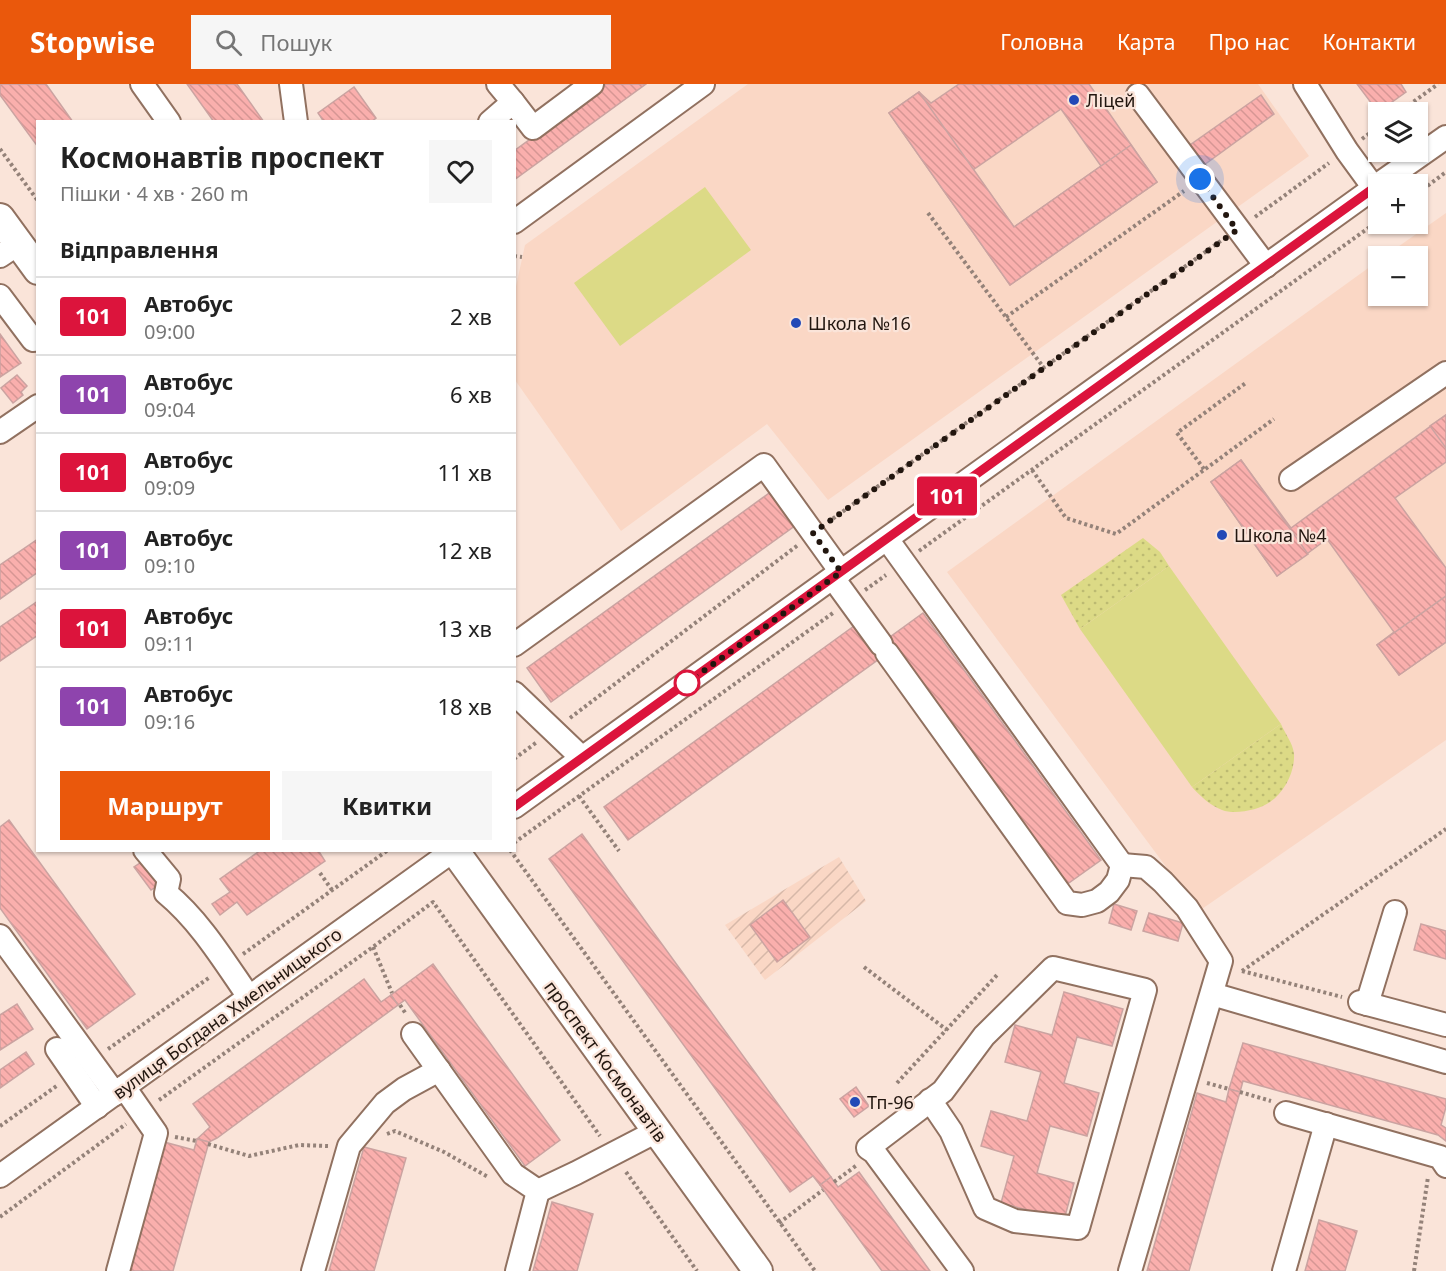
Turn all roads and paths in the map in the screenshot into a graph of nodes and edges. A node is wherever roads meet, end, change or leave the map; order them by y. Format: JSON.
{"nodes":[{"id":1,"x":142,"y":84,"type":"edge"},
{"id":2,"x":291,"y":84,"type":"edge"},
{"id":3,"x":498,"y":84,"type":"edge"},
{"id":4,"x":592,"y":84,"type":"edge"},
{"id":5,"x":703,"y":84,"type":"edge"},
{"id":6,"x":1305,"y":84,"type":"edge"},
{"id":7,"x":1436,"y":85,"type":"edge"},
{"id":8,"x":1138,"y":95,"type":"dead end"},
{"id":9,"x":513,"y":102,"type":"junction"},
{"id":10,"x":1413,"y":102,"type":"edge"},
{"id":11,"x":168,"y":120,"type":"edge"},
{"id":12,"x":296,"y":120,"type":"edge"},
{"id":13,"x":491,"y":120,"type":"edge"},
{"id":14,"x":1368,"y":135,"type":"edge"},
{"id":15,"x":1446,"y":137,"type":"edge"},
{"id":16,"x":0,"y":149,"type":"edge"},
{"id":17,"x":1347,"y":151,"type":"junction"},
{"id":18,"x":1446,"y":172,"type":"edge"},
{"id":19,"x":1394,"y":174,"type":"edge"},
{"id":20,"x":1368,"y":176,"type":"edge"},
{"id":21,"x":1200,"y":179,"type":"junction"},
{"id":22,"x":1428,"y":186,"type":"edge"},
{"id":23,"x":1368,"y":192,"type":"edge"},
{"id":24,"x":36,"y":198,"type":"edge"},
{"id":25,"x":928,"y":213,"type":"dead end"},
{"id":26,"x":0,"y":218,"type":"edge"},
{"id":27,"x":516,"y":221,"type":"edge"},
{"id":28,"x":1368,"y":228,"type":"edge"},
{"id":29,"x":1237,"y":230,"type":"junction"},
{"id":30,"x":9,"y":250,"type":"edge"},
{"id":31,"x":516,"y":256,"type":"edge"},
{"id":32,"x":522,"y":257,"type":"dead end"},
{"id":33,"x":1266,"y":266,"type":"junction"},
{"id":34,"x":36,"y":269,"type":"edge"},
{"id":35,"x":0,"y":296,"type":"edge"},
{"id":36,"x":1006,"y":317,"type":"junction"},
{"id":37,"x":36,"y":338,"type":"edge"},
{"id":38,"x":1044,"y":368,"type":"junction"},
{"id":39,"x":1446,"y":373,"type":"edge"},
{"id":40,"x":1247,"y":382,"type":"dead end"},
{"id":41,"x":36,"y":407,"type":"edge"},
{"id":42,"x":1274,"y":419,"type":"dead end"},
{"id":43,"x":0,"y":432,"type":"edge"},
{"id":44,"x":1032,"y":470,"type":"junction"},
{"id":45,"x":1204,"y":470,"type":"junction"},
{"id":46,"x":1291,"y":479,"type":"dead end"},
{"id":47,"x":813,"y":533,"type":"junction"},
{"id":48,"x":887,"y":539,"type":"junction"},
{"id":49,"x":904,"y":562,"type":"junction"},
{"id":50,"x":837,"y":575,"type":"junction"},
{"id":51,"x":850,"y":601,"type":"junction"},
{"id":52,"x":516,"y":644,"type":"edge"},
{"id":53,"x":516,"y":695,"type":"edge"},
{"id":54,"x":554,"y":730,"type":"junction"},
{"id":55,"x":516,"y":758,"type":"edge"},
{"id":56,"x":582,"y":758,"type":"junction"},
{"id":57,"x":579,"y":796,"type":"junction"},
{"id":58,"x":516,"y":806,"type":"edge"},
{"id":59,"x":1446,"y":829,"type":"edge"},
{"id":60,"x":516,"y":842,"type":"edge"},
{"id":61,"x":620,"y":850,"type":"dead end"},
{"id":62,"x":147,"y":852,"type":"edge"},
{"id":63,"x":385,"y":852,"type":"edge"},
{"id":64,"x":451,"y":852,"type":"edge"},
{"id":65,"x":455,"y":852,"type":"edge"},
{"id":66,"x":511,"y":852,"type":"edge"},
{"id":67,"x":1122,"y":865,"type":"junction"},
{"id":68,"x":320,"y":873,"type":"dead end"},
{"id":69,"x":332,"y":890,"type":"junction"},
{"id":70,"x":1395,"y":912,"type":"dead end"},
{"id":71,"x":0,"y":936,"type":"edge"},
{"id":72,"x":373,"y":947,"type":"junction"},
{"id":73,"x":227,"y":965,"type":"junction"},
{"id":74,"x":864,"y":967,"type":"dead end"},
{"id":75,"x":997,"y":975,"type":"dead end"},
{"id":76,"x":392,"y":993,"type":"dead end"},
{"id":77,"x":1212,"y":994,"type":"junction"},
{"id":78,"x":249,"y":997,"type":"junction"},
{"id":79,"x":1364,"y":1003,"type":"junction"},
{"id":80,"x":400,"y":1005,"type":"dead end"},
{"id":81,"x":410,"y":1025,"type":"joint"},
{"id":82,"x":1446,"y":1025,"type":"edge"},
{"id":83,"x":946,"y":1030,"type":"junction"},
{"id":84,"x":57,"y":1049,"type":"dead end"},
{"id":85,"x":1446,"y":1062,"type":"edge"},
{"id":86,"x":83,"y":1067,"type":"junction"},
{"id":87,"x":439,"y":1070,"type":"junction"},
{"id":88,"x":897,"y":1083,"type":"dead end"},
{"id":89,"x":112,"y":1096,"type":"junction"},
{"id":90,"x":930,"y":1100,"type":"junction"},
{"id":91,"x":142,"y":1113,"type":"junction"},
{"id":92,"x":1286,"y":1113,"type":"dead end"},
{"id":93,"x":1326,"y":1124,"type":"junction"},
{"id":94,"x":0,"y":1126,"type":"edge"},
{"id":95,"x":657,"y":1131,"type":"junction"},
{"id":96,"x":386,"y":1134,"type":"dead end"},
{"id":97,"x":208,"y":1144,"type":"dead end"},
{"id":98,"x":348,"y":1146,"type":"junction"},
{"id":99,"x":613,"y":1154,"type":"junction"},
{"id":100,"x":1441,"y":1157,"type":"edge"},
{"id":101,"x":0,"y":1176,"type":"edge"},
{"id":102,"x":490,"y":1178,"type":"dead end"},
{"id":103,"x":823,"y":1190,"type":"dead end"},
{"id":104,"x":538,"y":1191,"type":"junction"},
{"id":105,"x":0,"y":1216,"type":"edge"},
{"id":106,"x":779,"y":1223,"type":"junction"},
{"id":107,"x":755,"y":1270,"type":"edge"},
{"id":108,"x":118,"y":1271,"type":"edge"},
{"id":109,"x":313,"y":1271,"type":"edge"},
{"id":110,"x":517,"y":1271,"type":"edge"},
{"id":111,"x":697,"y":1271,"type":"edge"},
{"id":112,"x":815,"y":1271,"type":"edge"},
{"id":113,"x":962,"y":1271,"type":"edge"},
{"id":114,"x":1130,"y":1271,"type":"edge"},
{"id":115,"x":1284,"y":1271,"type":"edge"},
{"id":116,"x":1414,"y":1271,"type":"edge"}],
"edges":[{"from":1,"to":11,"type":"street"},
{"from":2,"to":12,"type":"street"},
{"from":3,"to":9,"type":"street"},
{"from":4,"to":9,"type":"street"},
{"from":5,"to":27,"type":"street"},
{"from":6,"to":17,"type":"street"},
{"from":7,"to":10,"type":"path"},
{"from":8,"to":21,"type":"street"},
{"from":9,"to":13,"type":"street"},
{"from":14,"to":17,"type":"path"},
{"from":15,"to":19,"type":"street"},
{"from":16,"to":24,"type":"path"},
{"from":17,"to":20,"type":"street"},
{"from":17,"to":29,"type":"path"},
{"from":18,"to":22,"type":"path"},
{"from":21,"to":29,"type":"street"},
{"from":21,"to":36,"type":"path"},
{"from":23,"to":33,"type":"street"},
{"from":25,"to":36,"type":"path"},
{"from":26,"to":30,"type":"main road"},
{"from":28,"to":44,"type":"path"},
{"from":29,"to":33,"type":"street"},
{"from":29,"to":38,"type":"path"},
{"from":30,"to":34,"type":"main road"},
{"from":31,"to":32,"type":"path"},
{"from":33,"to":48,"type":"street"},
{"from":35,"to":37,"type":"street"},
{"from":36,"to":38,"type":"path"},
{"from":38,"to":47,"type":"path"},
{"from":39,"to":46,"type":"street"},
{"from":40,"to":45,"type":"path"},
{"from":41,"to":43,"type":"street"},
{"from":42,"to":45,"type":"path"},
{"from":44,"to":45,"type":"path"},
{"from":44,"to":49,"type":"path"},
{"from":47,"to":50,"type":"street"},
{"from":47,"to":52,"type":"street"},
{"from":47,"to":54,"type":"path"},
{"from":48,"to":49,"type":"street"},
{"from":48,"to":50,"type":"street"},
{"from":49,"to":51,"type":"path"},
{"from":49,"to":67,"type":"street"},
{"from":50,"to":51,"type":"street"},
{"from":50,"to":56,"type":"street"},
{"from":51,"to":57,"type":"path"},
{"from":51,"to":67,"type":"street"},
{"from":53,"to":54,"type":"street"},
{"from":54,"to":55,"type":"path"},
{"from":54,"to":56,"type":"street"},
{"from":56,"to":58,"type":"street"},
{"from":57,"to":60,"type":"path"},
{"from":57,"to":61,"type":"path"},
{"from":59,"to":79,"type":"path"},
{"from":62,"to":73,"type":"street"},
{"from":63,"to":69,"type":"path"},
{"from":64,"to":78,"type":"street","name":"вулиця Богдана Хмельницького"},
{"from":65,"to":95,"type":"main road","name":"проспект Космонавтів"},
{"from":66,"to":106,"type":"path"},
{"from":67,"to":77,"type":"street"},
{"from":68,"to":69,"type":"path"},
{"from":69,"to":73,"type":"path"},
{"from":70,"to":79,"type":"street"},
{"from":71,"to":86,"type":"street"},
{"from":72,"to":76,"type":"path"},
{"from":72,"to":91,"type":"path"},
{"from":72,"to":99,"type":"path"},
{"from":73,"to":78,"type":"street"},
{"from":73,"to":86,"type":"path"},
{"from":74,"to":83,"type":"path"},
{"from":75,"to":83,"type":"path"},
{"from":77,"to":85,"type":"street"},
{"from":77,"to":114,"type":"street"},
{"from":78,"to":89,"type":"street","name":"вулиця Богдана Хмельницького"},
{"from":79,"to":82,"type":"street"},
{"from":80,"to":81,"type":"path"},
{"from":81,"to":87,"type":"street"},
{"from":83,"to":88,"type":"path"},
{"from":84,"to":86,"type":"street"},
{"from":86,"to":89,"type":"street"},
{"from":86,"to":94,"type":"path"},
{"from":87,"to":98,"type":"street"},
{"from":87,"to":104,"type":"street"},
{"from":89,"to":91,"type":"street"},
{"from":89,"to":101,"type":"street","name":"вулиця Богдана Хмельницького"},
{"from":90,"to":90,"type":"street"},
{"from":90,"to":113,"type":"street"},
{"from":91,"to":105,"type":"path"},
{"from":91,"to":108,"type":"street"},
{"from":92,"to":93,"type":"street"},
{"from":93,"to":100,"type":"street"},
{"from":93,"to":115,"type":"street"},
{"from":95,"to":99,"type":"street"},
{"from":95,"to":107,"type":"main road","name":"проспект Космонавтів"},
{"from":96,"to":102,"type":"path"},
{"from":97,"to":98,"type":"path"},
{"from":98,"to":109,"type":"street"},
{"from":99,"to":104,"type":"street"},
{"from":99,"to":111,"type":"path"},
{"from":100,"to":116,"type":"path"},
{"from":103,"to":106,"type":"path"},
{"from":104,"to":110,"type":"street"},
{"from":106,"to":112,"type":"path"}]}
